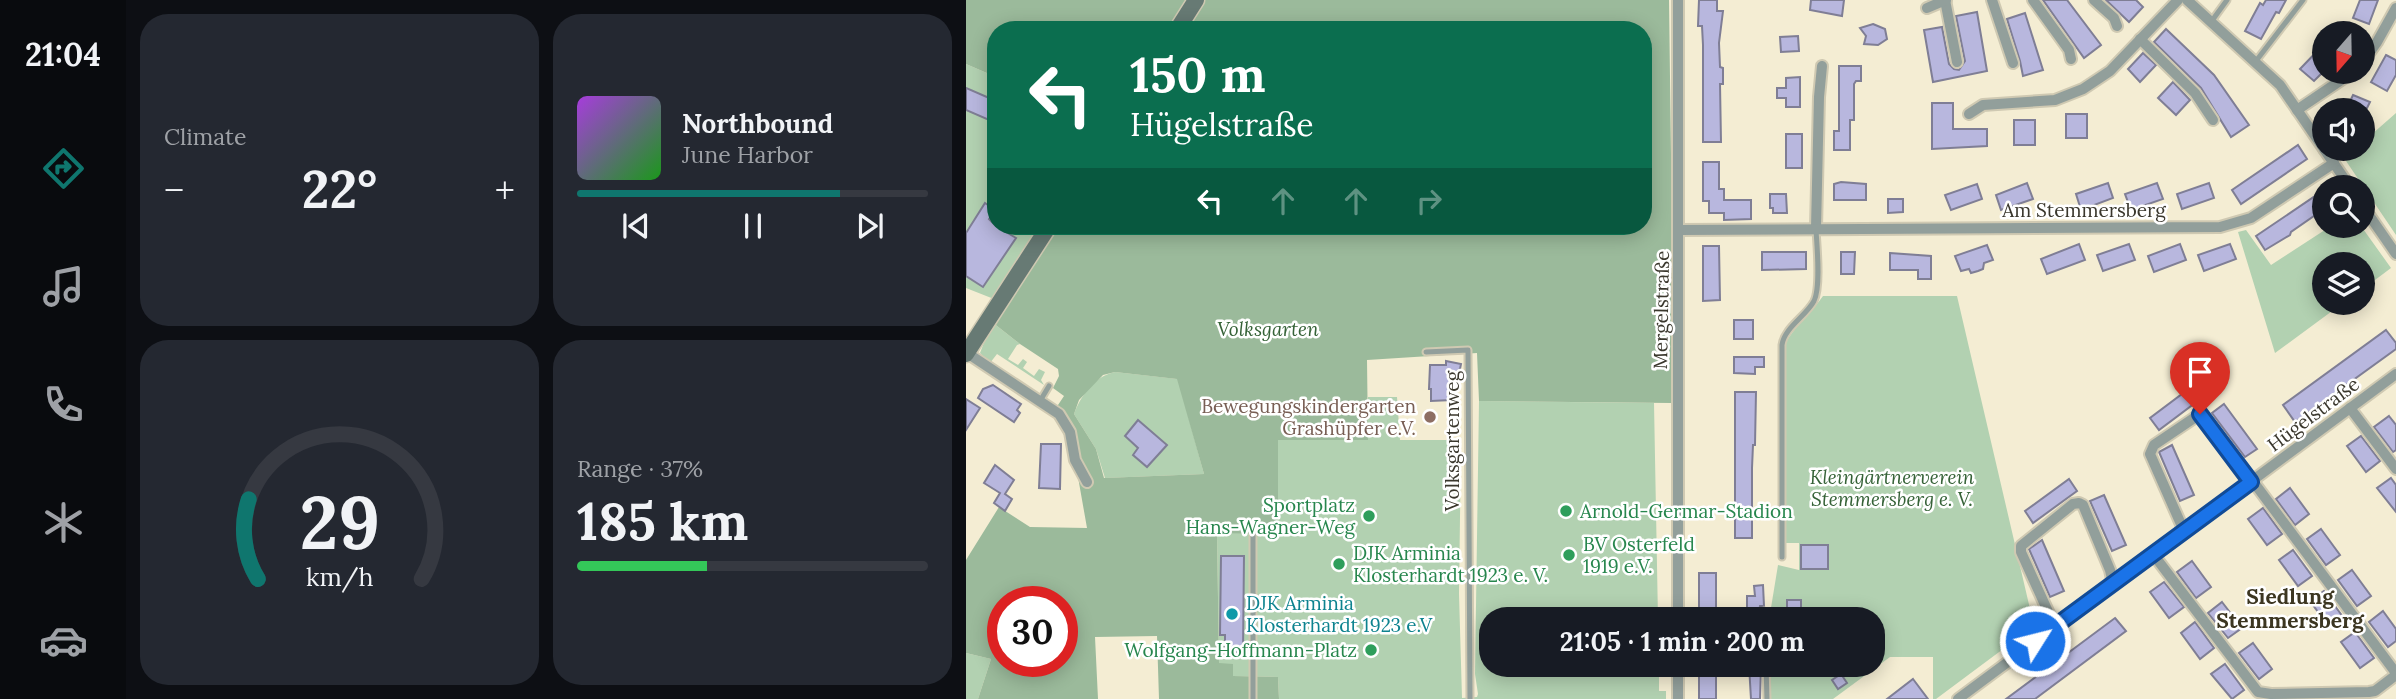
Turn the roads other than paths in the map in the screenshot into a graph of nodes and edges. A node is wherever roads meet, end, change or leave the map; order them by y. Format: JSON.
{"nodes":[{"id":1,"x":1196,"y":0,"type":"edge"},
{"id":2,"x":1678,"y":0,"type":"edge"},
{"id":3,"x":1946,"y":0,"type":"edge"},
{"id":4,"x":1992,"y":0,"type":"edge"},
{"id":5,"x":2033,"y":0,"type":"edge"},
{"id":6,"x":2094,"y":0,"type":"edge"},
{"id":7,"x":2178,"y":0,"type":"edge"},
{"id":8,"x":2187,"y":0,"type":"edge"},
{"id":9,"x":2227,"y":0,"type":"edge"},
{"id":10,"x":2303,"y":0,"type":"edge"},
{"id":11,"x":1927,"y":8,"type":"dead end"},
{"id":12,"x":2396,"y":8,"type":"edge"},
{"id":13,"x":1183,"y":21,"type":"edge"},
{"id":14,"x":2211,"y":22,"type":"junction"},
{"id":15,"x":2118,"y":26,"type":"dead end"},
{"id":16,"x":2140,"y":39,"type":"junction"},
{"id":17,"x":2375,"y":45,"type":"edge"},
{"id":18,"x":2071,"y":59,"type":"dead end"},
{"id":19,"x":2256,"y":61,"type":"junction"},
{"id":20,"x":1956,"y":62,"type":"dead end"},
{"id":21,"x":2013,"y":63,"type":"dead end"},
{"id":22,"x":1822,"y":66,"type":"dead end"},
{"id":23,"x":2335,"y":84,"type":"edge"},
{"id":24,"x":2297,"y":110,"type":"junction"},
{"id":25,"x":1969,"y":114,"type":"dead end"},
{"id":26,"x":2213,"y":120,"type":"dead end"},
{"id":27,"x":2312,"y":132,"type":"edge"},
{"id":28,"x":2334,"y":163,"type":"joint"},
{"id":29,"x":2342,"y":175,"type":"edge"},
{"id":30,"x":2375,"y":224,"type":"edge"},
{"id":31,"x":1816,"y":228,"type":"junction"},
{"id":32,"x":1679,"y":230,"type":"junction"},
{"id":33,"x":1043,"y":235,"type":"edge"},
{"id":34,"x":2396,"y":254,"type":"edge"},
{"id":35,"x":1426,"y":352,"type":"dead end"},
{"id":36,"x":966,"y":354,"type":"edge"},
{"id":37,"x":2396,"y":374,"type":"edge"},
{"id":38,"x":1049,"y":386,"type":"dead end"},
{"id":39,"x":1040,"y":401,"type":"junction"},
{"id":40,"x":2350,"y":408,"type":"junction"},
{"id":41,"x":2396,"y":469,"type":"edge"},
{"id":42,"x":2252,"y":481,"type":"junction"},
{"id":43,"x":1087,"y":482,"type":"dead end"},
{"id":44,"x":2184,"y":531,"type":"junction"},
{"id":45,"x":1253,"y":534,"type":"dead end"},
{"id":46,"x":2153,"y":554,"type":"junction"},
{"id":47,"x":1782,"y":557,"type":"dead end"},
{"id":48,"x":2113,"y":584,"type":"junction"},
{"id":49,"x":1678,"y":607,"type":"edge"},
{"id":50,"x":2055,"y":627,"type":"junction"},
{"id":51,"x":2396,"y":674,"type":"edge"},
{"id":52,"x":1678,"y":677,"type":"edge"},
{"id":53,"x":1766,"y":677,"type":"edge"},
{"id":54,"x":1253,"y":699,"type":"edge"},
{"id":55,"x":1470,"y":699,"type":"edge"},
{"id":56,"x":1678,"y":699,"type":"edge"},
{"id":57,"x":1767,"y":699,"type":"edge"},
{"id":58,"x":1958,"y":699,"type":"edge"}],
"edges":[{"from":1,"to":13,"type":"street"},
{"from":2,"to":32,"type":"street","name":"Mergelstraße"},
{"from":3,"to":11,"type":"street"},
{"from":3,"to":20,"type":"street"},
{"from":4,"to":21,"type":"street"},
{"from":5,"to":18,"type":"street"},
{"from":6,"to":15,"type":"street"},
{"from":7,"to":16,"type":"street"},
{"from":8,"to":14,"type":"street"},
{"from":9,"to":14,"type":"lane"},
{"from":10,"to":19,"type":"lane"},
{"from":12,"to":17,"type":"street"},
{"from":14,"to":19,"type":"street"},
{"from":16,"to":25,"type":"street"},
{"from":16,"to":26,"type":"street"},
{"from":19,"to":24,"type":"street"},
{"from":22,"to":31,"type":"street"},
{"from":23,"to":24,"type":"street"},
{"from":24,"to":27,"type":"street"},
{"from":28,"to":29,"type":"street"},
{"from":28,"to":31,"type":"street","name":"Am Stemmersberg"},
{"from":30,"to":34,"type":"street"},
{"from":31,"to":32,"type":"street","name":"Am Stemmersberg"},
{"from":31,"to":47,"type":"lane"},
{"from":32,"to":49,"type":"street","name":"Mergelstraße"},
{"from":33,"to":36,"type":"street"},
{"from":35,"to":55,"type":"lane","name":"Volksgartenweg"},
{"from":36,"to":39,"type":"street"},
{"from":37,"to":40,"type":"street","name":"Hügelstraße"},
{"from":38,"to":39,"type":"lane"},
{"from":39,"to":43,"type":"street"},
{"from":40,"to":41,"type":"street"},
{"from":40,"to":42,"type":"street","name":"Hügelstraße"},
{"from":42,"to":44,"type":"street","name":"Hügelstraße"},
{"from":42,"to":44,"type":"street"},
{"from":42,"to":51,"type":"street"},
{"from":44,"to":46,"type":"street","name":"Hügelstraße"},
{"from":45,"to":54,"type":"lane"},
{"from":46,"to":48,"type":"street","name":"Hügelstraße"},
{"from":46,"to":51,"type":"street"},
{"from":48,"to":50,"type":"street","name":"Hügelstraße"},
{"from":48,"to":50,"type":"street"},
{"from":50,"to":58,"type":"street","name":"Hügelstraße"},
{"from":52,"to":56,"type":"street"},
{"from":53,"to":57,"type":"lane"}]}
